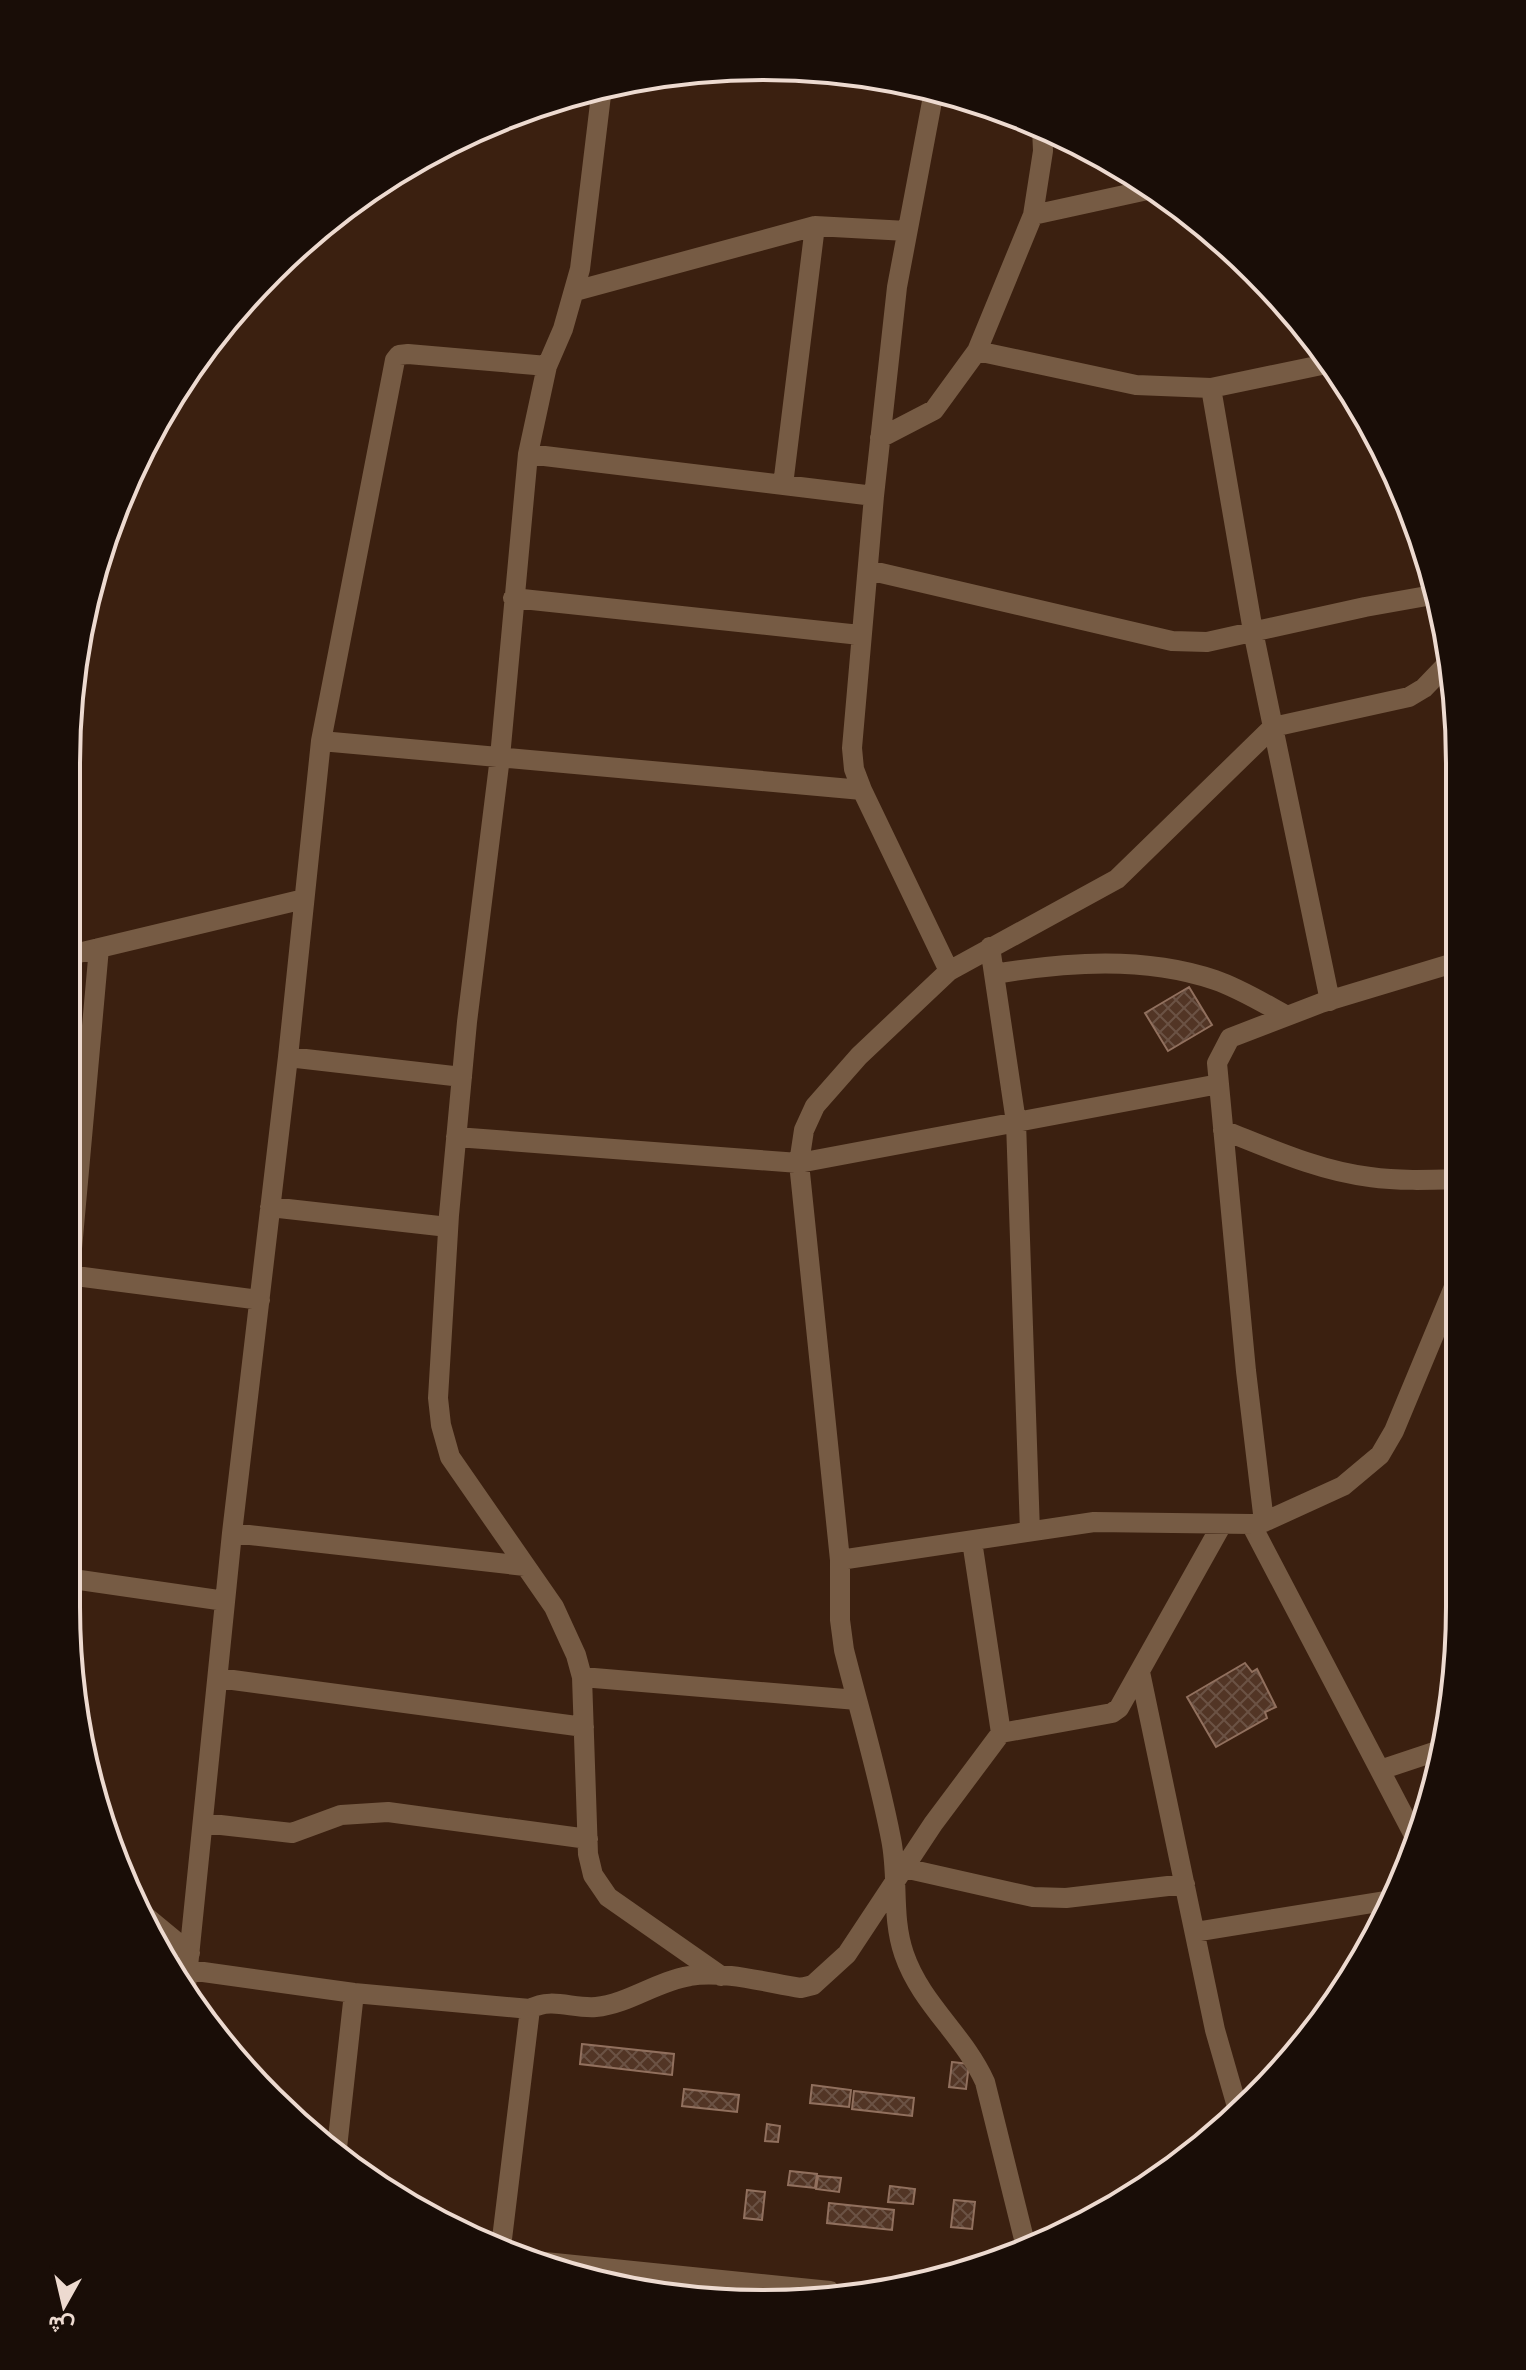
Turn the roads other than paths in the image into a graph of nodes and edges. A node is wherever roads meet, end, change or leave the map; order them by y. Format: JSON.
{"nodes":[{"id":1,"x":600,"y":100,"type":"edge"},
{"id":2,"x":932,"y":101,"type":"edge"},
{"id":3,"x":1043,"y":140,"type":"edge"},
{"id":4,"x":1137,"y":192,"type":"edge"},
{"id":5,"x":1033,"y":215,"type":"junction"},
{"id":6,"x":815,"y":226,"type":"junction"},
{"id":7,"x":907,"y":231,"type":"junction"},
{"id":8,"x":575,"y":291,"type":"junction"},
{"id":9,"x":977,"y":351,"type":"junction"},
{"id":10,"x":547,"y":366,"type":"junction"},
{"id":11,"x":1318,"y":366,"type":"edge"},
{"id":12,"x":1211,"y":388,"type":"junction"},
{"id":13,"x":880,"y":438,"type":"junction"},
{"id":14,"x":528,"y":454,"type":"junction"},
{"id":15,"x":783,"y":485,"type":"junction"},
{"id":16,"x":874,"y":496,"type":"junction"},
{"id":17,"x":868,"y":570,"type":"junction"},
{"id":18,"x":1425,"y":596,"type":"edge"},
{"id":19,"x":513,"y":598,"type":"junction"},
{"id":20,"x":1253,"y":631,"type":"junction"},
{"id":21,"x":860,"y":635,"type":"junction"},
{"id":22,"x":1440,"y":672,"type":"edge"},
{"id":23,"x":1273,"y":727,"type":"junction"},
{"id":24,"x":321,"y":741,"type":"junction"},
{"id":25,"x":500,"y":757,"type":"junction"},
{"id":26,"x":862,"y":790,"type":"junction"},
{"id":27,"x":304,"y":899,"type":"junction"},
{"id":28,"x":990,"y":947,"type":"junction"},
{"id":29,"x":99,"y":948,"type":"junction"},
{"id":30,"x":80,"y":953,"type":"edge"},
{"id":31,"x":1446,"y":965,"type":"edge"},
{"id":32,"x":949,"y":971,"type":"junction"},
{"id":33,"x":994,"y":974,"type":"junction"},
{"id":34,"x":1330,"y":1001,"type":"junction"},
{"id":35,"x":1287,"y":1016,"type":"junction"},
{"id":36,"x":288,"y":1057,"type":"junction"},
{"id":37,"x":462,"y":1077,"type":"junction"},
{"id":38,"x":1219,"y":1084,"type":"junction"},
{"id":39,"x":1016,"y":1122,"type":"junction"},
{"id":40,"x":1223,"y":1130,"type":"junction"},
{"id":41,"x":456,"y":1137,"type":"junction"},
{"id":42,"x":80,"y":1159,"type":"edge"},
{"id":43,"x":799,"y":1163,"type":"junction"},
{"id":44,"x":1446,"y":1179,"type":"edge"},
{"id":45,"x":270,"y":1207,"type":"junction"},
{"id":46,"x":448,"y":1227,"type":"junction"},
{"id":47,"x":80,"y":1282,"type":"edge"},
{"id":48,"x":260,"y":1300,"type":"junction"},
{"id":49,"x":1446,"y":1306,"type":"edge"},
{"id":50,"x":1258,"y":1523,"type":"junction"},
{"id":51,"x":1221,"y":1526,"type":"junction"},
{"id":52,"x":1030,"y":1532,"type":"junction"},
{"id":53,"x":232,"y":1533,"type":"junction"},
{"id":54,"x":972,"y":1541,"type":"junction"},
{"id":55,"x":840,"y":1560,"type":"junction"},
{"id":56,"x":525,"y":1566,"type":"junction"},
{"id":57,"x":80,"y":1580,"type":"edge"},
{"id":58,"x":225,"y":1601,"type":"junction"},
{"id":59,"x":1140,"y":1672,"type":"junction"},
{"id":60,"x":582,"y":1677,"type":"junction"},
{"id":61,"x":218,"y":1678,"type":"junction"},
{"id":62,"x":857,"y":1700,"type":"junction"},
{"id":63,"x":584,"y":1727,"type":"junction"},
{"id":64,"x":1001,"y":1733,"type":"junction"},
{"id":65,"x":1430,"y":1753,"type":"edge"},
{"id":66,"x":1380,"y":1770,"type":"junction"},
{"id":67,"x":203,"y":1823,"type":"junction"},
{"id":68,"x":1410,"y":1827,"type":"edge"},
{"id":69,"x":588,"y":1839,"type":"junction"},
{"id":70,"x":899,"y":1875,"type":"junction"},
{"id":71,"x":1185,"y":1884,"type":"junction"},
{"id":72,"x":1379,"y":1902,"type":"edge"},
{"id":73,"x":1195,"y":1932,"type":"junction"},
{"id":74,"x":166,"y":1938,"type":"edge"},
{"id":75,"x":190,"y":1962,"type":"junction"},
{"id":76,"x":188,"y":1975,"type":"edge"},
{"id":77,"x":721,"y":1976,"type":"junction"},
{"id":78,"x":354,"y":1993,"type":"junction"},
{"id":79,"x":530,"y":2009,"type":"junction"},
{"id":80,"x":1235,"y":2100,"type":"edge"},
{"id":81,"x":338,"y":2141,"type":"edge"},
{"id":82,"x":502,"y":2238,"type":"edge"},
{"id":83,"x":1024,"y":2238,"type":"edge"},
{"id":84,"x":582,"y":2266,"type":"edge"},
{"id":85,"x":809,"y":2289,"type":"edge"}],
"edges":[{"from":1,"to":8,"type":"street"},
{"from":2,"to":7,"type":"street"},
{"from":3,"to":5,"type":"street"},
{"from":4,"to":5,"type":"street"},
{"from":5,"to":9,"type":"street"},
{"from":6,"to":7,"type":"street"},
{"from":6,"to":8,"type":"street"},
{"from":6,"to":15,"type":"street"},
{"from":7,"to":13,"type":"street"},
{"from":8,"to":10,"type":"street"},
{"from":9,"to":12,"type":"street"},
{"from":9,"to":13,"type":"street"},
{"from":10,"to":14,"type":"street"},
{"from":10,"to":24,"type":"street"},
{"from":11,"to":12,"type":"street"},
{"from":12,"to":20,"type":"street"},
{"from":13,"to":16,"type":"street"},
{"from":14,"to":15,"type":"street"},
{"from":14,"to":19,"type":"street"},
{"from":15,"to":16,"type":"street"},
{"from":16,"to":17,"type":"street"},
{"from":17,"to":20,"type":"street"},
{"from":17,"to":21,"type":"street"},
{"from":18,"to":20,"type":"street"},
{"from":19,"to":21,"type":"street"},
{"from":19,"to":25,"type":"street"},
{"from":20,"to":23,"type":"street"},
{"from":21,"to":26,"type":"street"},
{"from":22,"to":23,"type":"street"},
{"from":23,"to":28,"type":"street"},
{"from":23,"to":34,"type":"street"},
{"from":24,"to":25,"type":"street"},
{"from":24,"to":27,"type":"street"},
{"from":25,"to":26,"type":"street"},
{"from":25,"to":37,"type":"street"},
{"from":26,"to":32,"type":"street"},
{"from":27,"to":29,"type":"street"},
{"from":27,"to":36,"type":"street"},
{"from":28,"to":32,"type":"street"},
{"from":28,"to":33,"type":"street"},
{"from":29,"to":30,"type":"street"},
{"from":29,"to":42,"type":"street"},
{"from":31,"to":34,"type":"street"},
{"from":32,"to":43,"type":"street"},
{"from":33,"to":35,"type":"street"},
{"from":33,"to":39,"type":"street"},
{"from":34,"to":35,"type":"street"},
{"from":35,"to":38,"type":"street"},
{"from":36,"to":37,"type":"street"},
{"from":36,"to":45,"type":"street"},
{"from":37,"to":41,"type":"street"},
{"from":38,"to":39,"type":"street"},
{"from":38,"to":40,"type":"street"},
{"from":39,"to":43,"type":"street"},
{"from":39,"to":52,"type":"street"},
{"from":40,"to":44,"type":"street"},
{"from":40,"to":50,"type":"street"},
{"from":41,"to":43,"type":"street"},
{"from":41,"to":46,"type":"street"},
{"from":43,"to":55,"type":"street"},
{"from":45,"to":46,"type":"street"},
{"from":45,"to":48,"type":"street"},
{"from":46,"to":56,"type":"street"},
{"from":47,"to":48,"type":"street"},
{"from":48,"to":53,"type":"street"},
{"from":49,"to":50,"type":"street"},
{"from":50,"to":51,"type":"street"},
{"from":50,"to":66,"type":"street"},
{"from":51,"to":52,"type":"street"},
{"from":51,"to":59,"type":"street"},
{"from":52,"to":54,"type":"street"},
{"from":53,"to":56,"type":"street"},
{"from":53,"to":58,"type":"street"},
{"from":54,"to":55,"type":"street"},
{"from":54,"to":64,"type":"street"},
{"from":55,"to":62,"type":"street"},
{"from":56,"to":60,"type":"street"},
{"from":57,"to":58,"type":"street"},
{"from":58,"to":61,"type":"street"},
{"from":59,"to":64,"type":"street"},
{"from":59,"to":71,"type":"street"},
{"from":60,"to":62,"type":"street"},
{"from":60,"to":63,"type":"street"},
{"from":61,"to":63,"type":"street"},
{"from":61,"to":67,"type":"street"},
{"from":62,"to":70,"type":"street"},
{"from":63,"to":69,"type":"street"},
{"from":64,"to":70,"type":"street"},
{"from":65,"to":66,"type":"street"},
{"from":66,"to":68,"type":"street"},
{"from":67,"to":69,"type":"street"},
{"from":67,"to":75,"type":"street"},
{"from":69,"to":77,"type":"street"},
{"from":70,"to":71,"type":"street"},
{"from":70,"to":77,"type":"street"},
{"from":70,"to":83,"type":"street"},
{"from":71,"to":73,"type":"street"},
{"from":72,"to":73,"type":"street"},
{"from":73,"to":80,"type":"street"},
{"from":74,"to":75,"type":"street"},
{"from":75,"to":76,"type":"street"},
{"from":75,"to":78,"type":"street"},
{"from":77,"to":79,"type":"street"},
{"from":78,"to":79,"type":"street"},
{"from":78,"to":81,"type":"street"},
{"from":79,"to":82,"type":"street"},
{"from":84,"to":85,"type":"street"}]}
